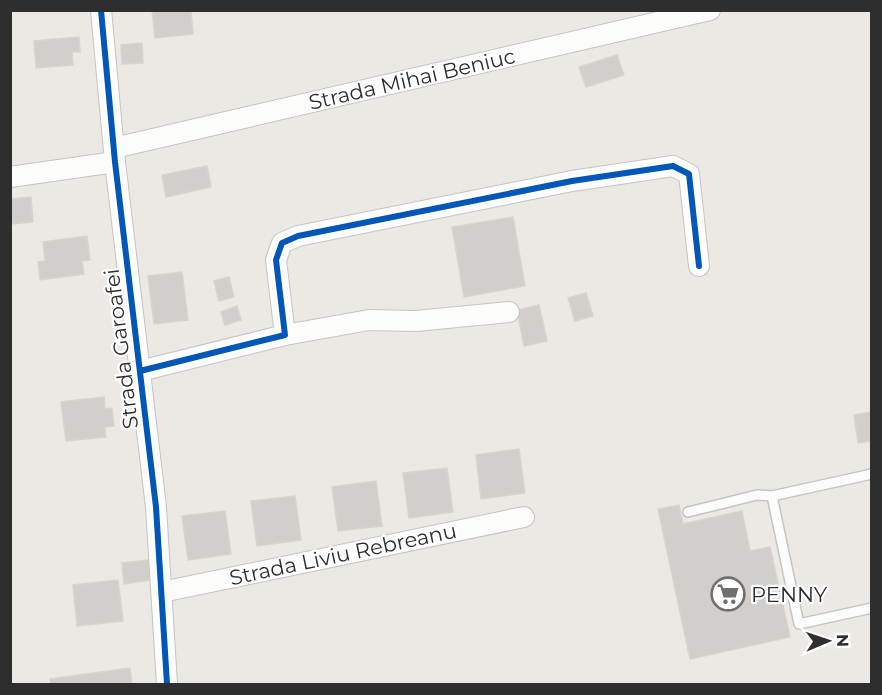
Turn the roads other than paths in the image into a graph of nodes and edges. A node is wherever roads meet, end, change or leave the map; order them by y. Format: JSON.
{"nodes":[{"id":1,"x":101,"y":10,"type":"edge"},
{"id":2,"x":710,"y":10,"type":"edge"},
{"id":3,"x":115,"y":155,"type":"junction"},
{"id":4,"x":10,"y":177,"type":"edge"},
{"id":5,"x":699,"y":267,"type":"dead end"},
{"id":6,"x":509,"y":312,"type":"dead end"},
{"id":7,"x":285,"y":335,"type":"junction"},
{"id":8,"x":140,"y":371,"type":"junction"},
{"id":9,"x":872,"y":474,"type":"edge"},
{"id":10,"x":772,"y":496,"type":"junction"},
{"id":11,"x":688,"y":512,"type":"dead end"},
{"id":12,"x":524,"y":517,"type":"dead end"},
{"id":13,"x":162,"y":592,"type":"junction"},
{"id":14,"x":872,"y":608,"type":"edge"},
{"id":15,"x":167,"y":684,"type":"edge"}],
"edges":[{"from":1,"to":3,"type":"street","name":"Strada Garoafei"},
{"from":2,"to":3,"type":"street","name":"Strada Mihai Beniuc"},
{"from":3,"to":4,"type":"street","name":"Strada Mihai Beniuc"},
{"from":3,"to":8,"type":"street","name":"Strada Garoafei"},
{"from":5,"to":7,"type":"street"},
{"from":6,"to":7,"type":"street"},
{"from":7,"to":8,"type":"street"},
{"from":8,"to":13,"type":"street","name":"Strada Garoafei"},
{"from":9,"to":10,"type":"lane"},
{"from":10,"to":11,"type":"lane"},
{"from":10,"to":14,"type":"lane"},
{"from":12,"to":13,"type":"street","name":"Strada Liviu Rebreanu"},
{"from":13,"to":15,"type":"street","name":"Strada Garoafei"}]}
